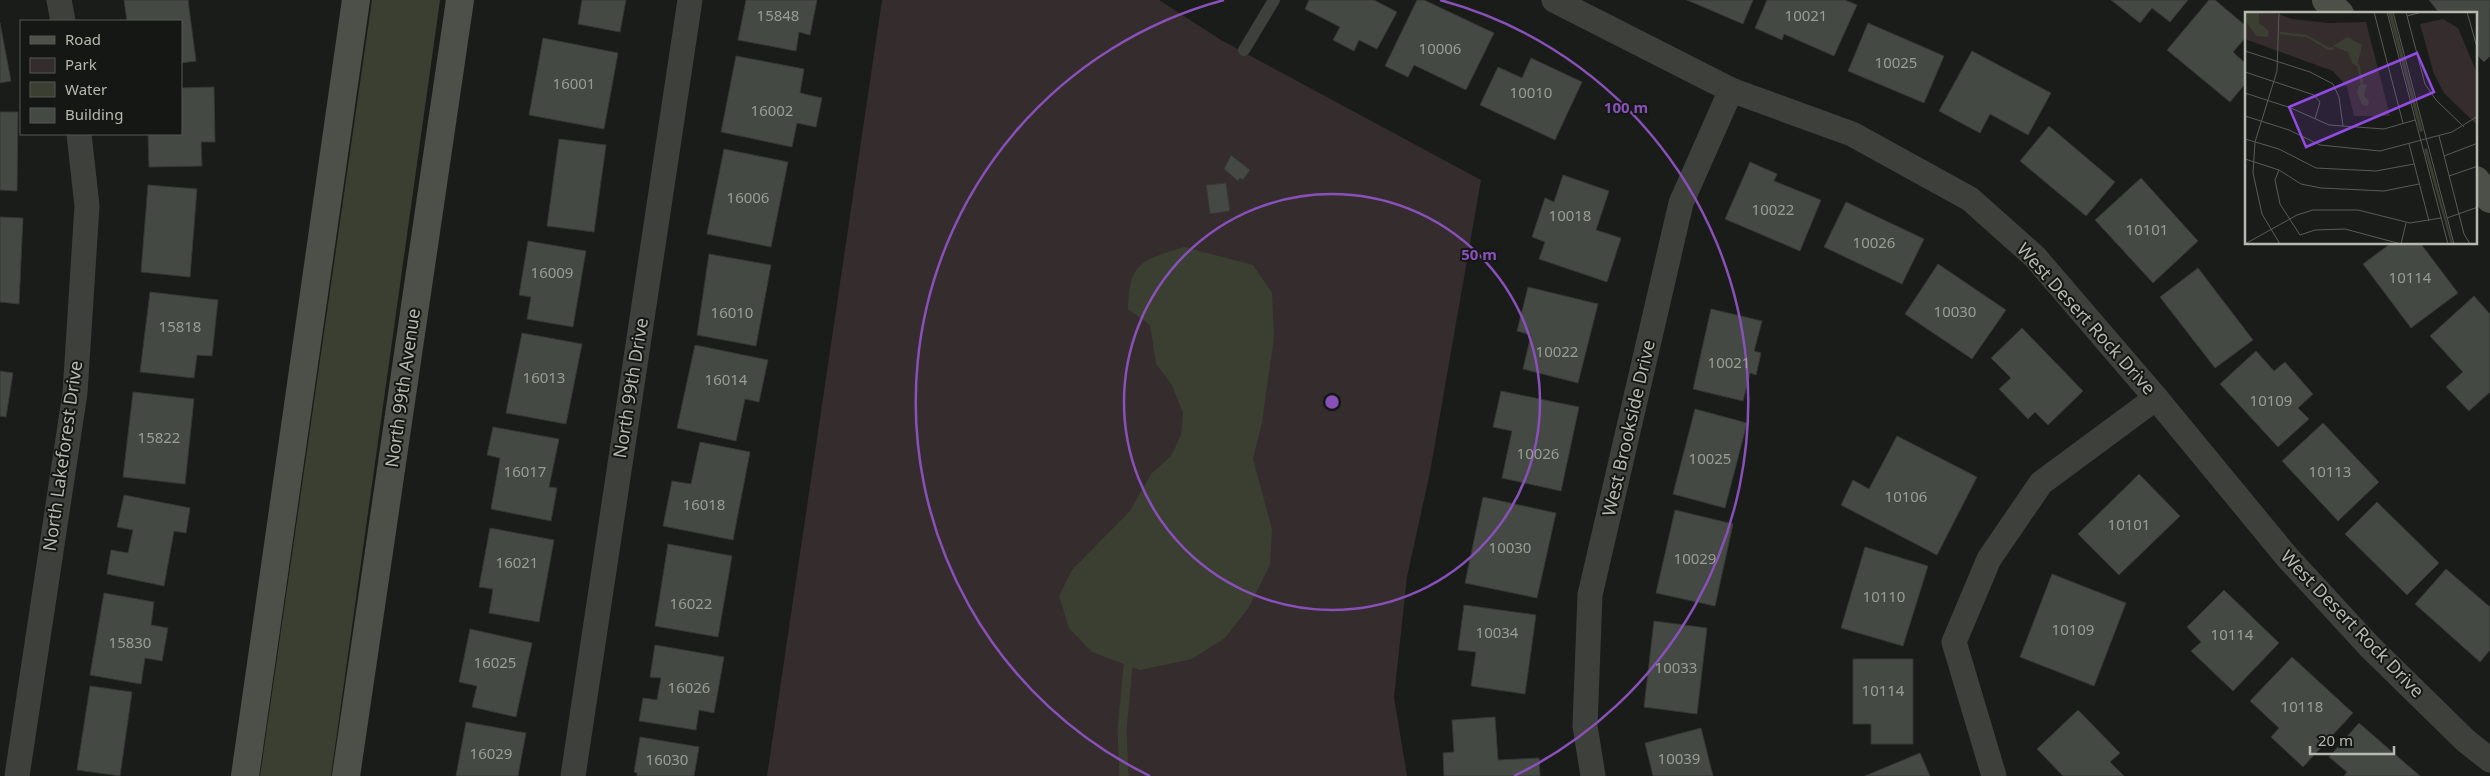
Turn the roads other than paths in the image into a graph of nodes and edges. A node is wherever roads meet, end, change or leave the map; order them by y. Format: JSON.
{"nodes":[{"id":1,"x":59,"y":0,"type":"edge"},
{"id":2,"x":356,"y":0,"type":"edge"},
{"id":3,"x":460,"y":0,"type":"edge"},
{"id":4,"x":690,"y":0,"type":"edge"},
{"id":5,"x":1274,"y":0,"type":"edge"},
{"id":6,"x":1554,"y":0,"type":"edge"},
{"id":7,"x":2326,"y":0,"type":"edge"},
{"id":8,"x":2338,"y":12,"type":"edge"},
{"id":9,"x":63,"y":20,"type":"edge"},
{"id":10,"x":1244,"y":50,"type":"dead end"},
{"id":11,"x":1731,"y":90,"type":"junction"},
{"id":12,"x":79,"y":135,"type":"edge"},
{"id":13,"x":2478,"y":183,"type":"edge"},
{"id":14,"x":2490,"y":199,"type":"edge"},
{"id":15,"x":2156,"y":398,"type":"junction"},
{"id":16,"x":2490,"y":760,"type":"edge"},
{"id":17,"x":17,"y":776,"type":"edge"},
{"id":18,"x":245,"y":776,"type":"edge"},
{"id":19,"x":346,"y":776,"type":"edge"},
{"id":20,"x":573,"y":776,"type":"edge"},
{"id":21,"x":1593,"y":776,"type":"edge"},
{"id":22,"x":1994,"y":776,"type":"edge"}],
"edges":[{"from":1,"to":9,"type":"street"},
{"from":2,"to":18,"type":"main road"},
{"from":3,"to":19,"type":"main road","name":"North 99th Avenue"},
{"from":4,"to":20,"type":"street","name":"North 99th Drive"},
{"from":5,"to":10,"type":"lane"},
{"from":6,"to":11,"type":"street","name":"West Desert Rock Drive"},
{"from":7,"to":8,"type":"main road"},
{"from":11,"to":15,"type":"street","name":"West Desert Rock Drive"},
{"from":11,"to":21,"type":"street","name":"West Brookside Drive"},
{"from":12,"to":17,"type":"street","name":"North Lakeforest Drive"},
{"from":13,"to":14,"type":"main road"},
{"from":15,"to":16,"type":"street","name":"West Desert Rock Drive"},
{"from":15,"to":22,"type":"street"}]}
